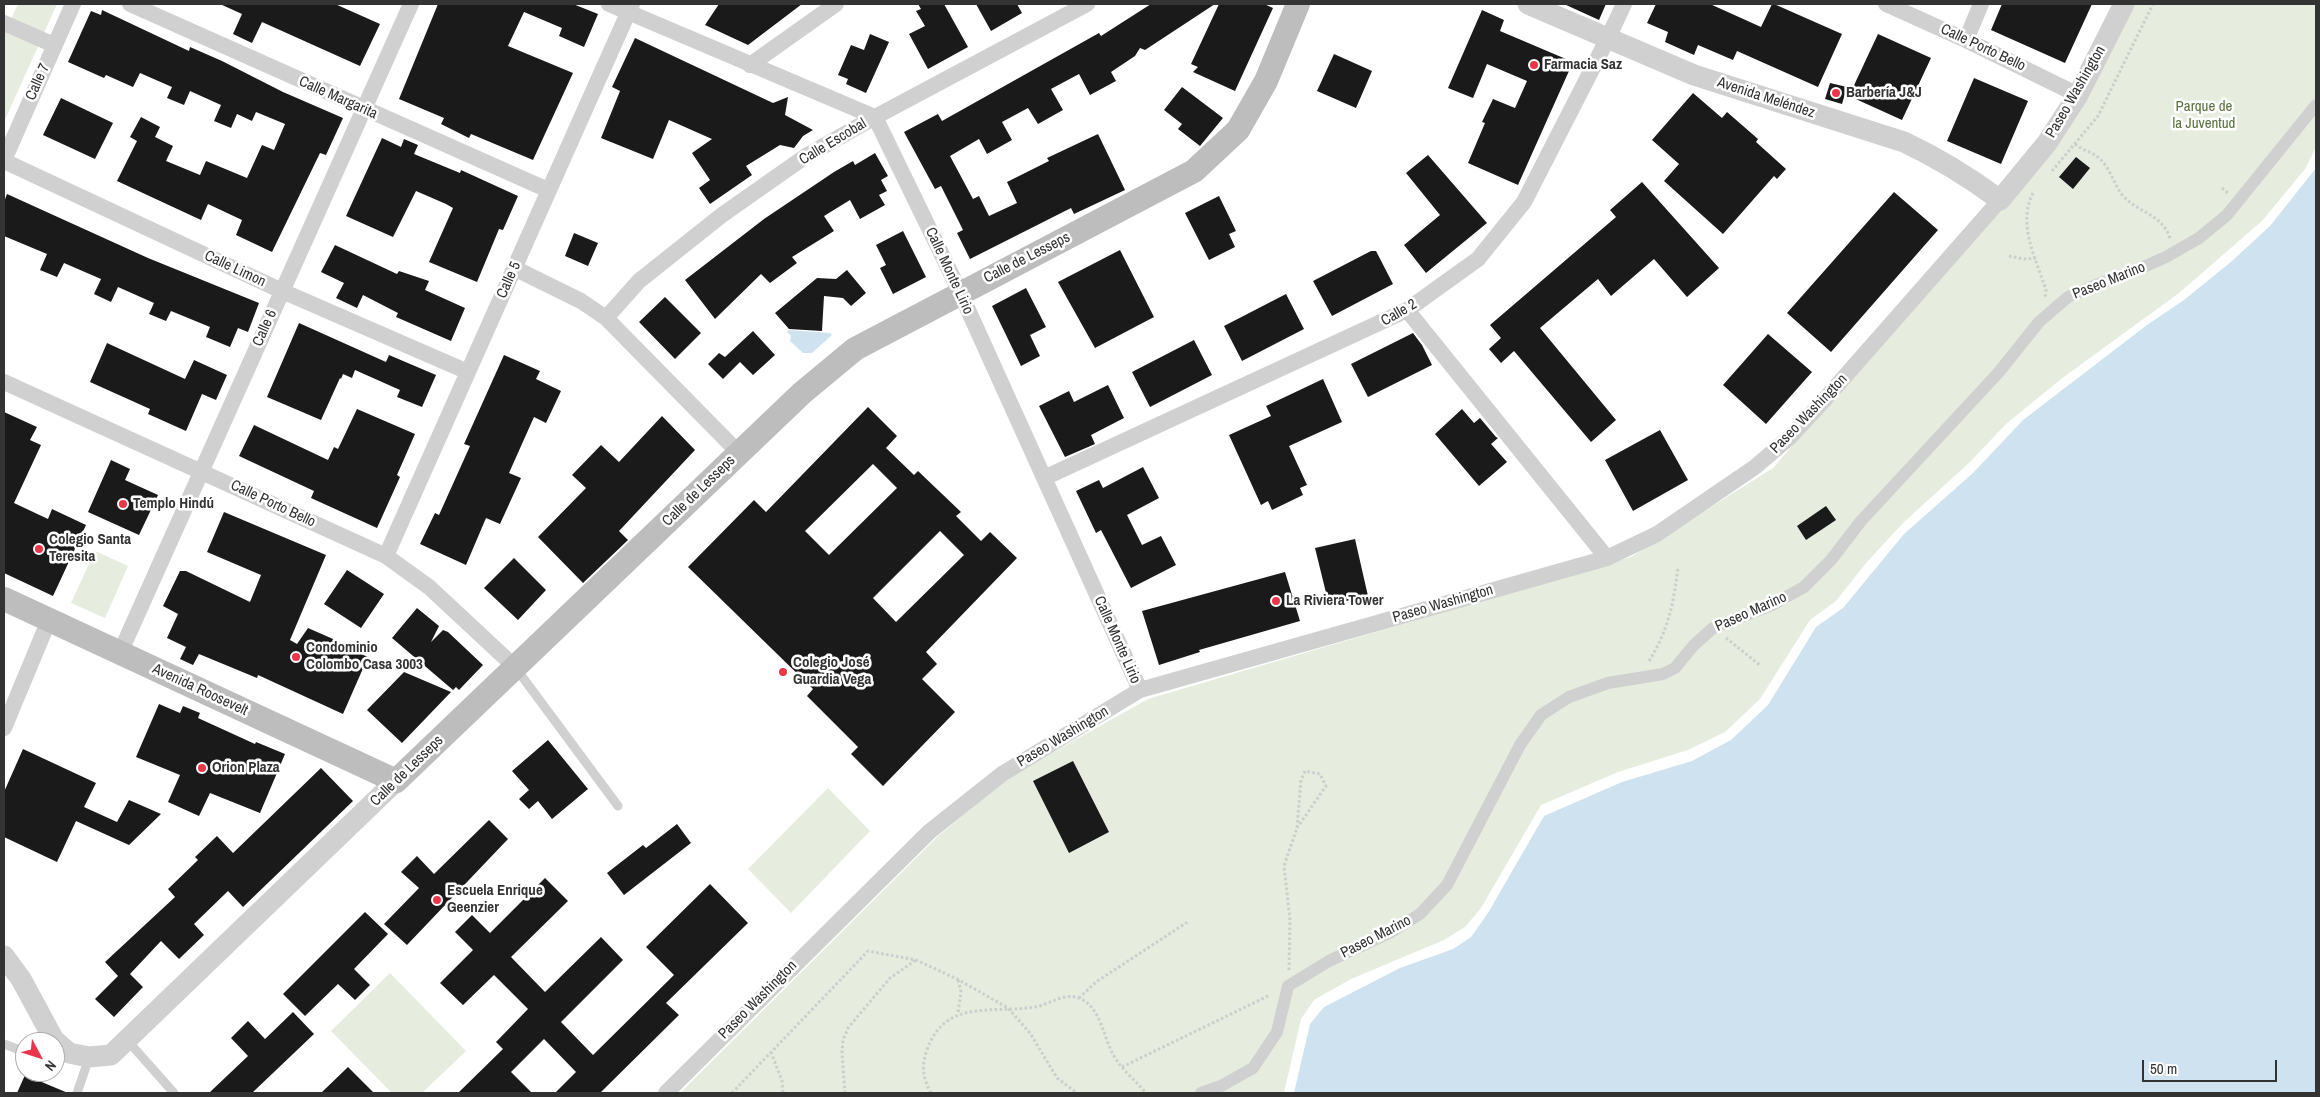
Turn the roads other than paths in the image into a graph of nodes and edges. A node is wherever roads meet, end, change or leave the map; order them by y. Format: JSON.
{"nodes":[{"id":1,"x":73,"y":4,"type":"edge"},
{"id":2,"x":130,"y":4,"type":"edge"},
{"id":3,"x":411,"y":4,"type":"edge"},
{"id":4,"x":609,"y":4,"type":"edge"},
{"id":5,"x":836,"y":4,"type":"edge"},
{"id":6,"x":1087,"y":4,"type":"edge"},
{"id":7,"x":1298,"y":4,"type":"edge"},
{"id":8,"x":1528,"y":4,"type":"edge"},
{"id":9,"x":1624,"y":4,"type":"edge"},
{"id":10,"x":1886,"y":4,"type":"edge"},
{"id":11,"x":1981,"y":4,"type":"edge"},
{"id":12,"x":2124,"y":4,"type":"edge"},
{"id":13,"x":630,"y":8,"type":"edge"},
{"id":14,"x":4,"y":23,"type":"edge"},
{"id":15,"x":1608,"y":38,"type":"junction"},
{"id":16,"x":1966,"y":40,"type":"junction"},
{"id":17,"x":54,"y":45,"type":"junction"},
{"id":18,"x":750,"y":65,"type":"junction"},
{"id":19,"x":2078,"y":94,"type":"junction"},
{"id":20,"x":2316,"y":105,"type":"edge"},
{"id":21,"x":363,"y":109,"type":"junction"},
{"id":22,"x":876,"y":117,"type":"junction"},
{"id":23,"x":4,"y":160,"type":"edge"},
{"id":24,"x":548,"y":190,"type":"junction"},
{"id":25,"x":2000,"y":200,"type":"junction"},
{"id":26,"x":514,"y":268,"type":"junction"},
{"id":27,"x":282,"y":291,"type":"junction"},
{"id":28,"x":960,"y":292,"type":"junction"},
{"id":29,"x":1407,"y":310,"type":"junction"},
{"id":30,"x":606,"y":318,"type":"junction"},
{"id":31,"x":468,"y":372,"type":"junction"},
{"id":32,"x":4,"y":382,"type":"edge"},
{"id":33,"x":740,"y":453,"type":"junction"},
{"id":34,"x":201,"y":471,"type":"junction"},
{"id":35,"x":1044,"y":478,"type":"junction"},
{"id":36,"x":386,"y":556,"type":"junction"},
{"id":37,"x":1608,"y":558,"type":"junction"},
{"id":38,"x":4,"y":599,"type":"edge"},
{"id":39,"x":49,"y":620,"type":"junction"},
{"id":40,"x":120,"y":653,"type":"junction"},
{"id":41,"x":515,"y":667,"type":"junction"},
{"id":42,"x":1140,"y":690,"type":"junction"},
{"id":43,"x":4,"y":728,"type":"edge"},
{"id":44,"x":396,"y":781,"type":"junction"},
{"id":45,"x":618,"y":806,"type":"dead end"},
{"id":46,"x":4,"y":956,"type":"edge"},
{"id":47,"x":51,"y":1032,"type":"edge"},
{"id":48,"x":127,"y":1040,"type":"junction"},
{"id":49,"x":65,"y":1048,"type":"edge"},
{"id":50,"x":89,"y":1057,"type":"junction"},
{"id":51,"x":77,"y":1093,"type":"edge"},
{"id":52,"x":174,"y":1093,"type":"edge"},
{"id":53,"x":666,"y":1093,"type":"edge"},
{"id":54,"x":1201,"y":1093,"type":"edge"}],
"edges":[{"from":1,"to":17,"type":"street","name":"Calle 7"},
{"from":2,"to":21,"type":"street","name":"Calle Margarita"},
{"from":3,"to":21,"type":"street","name":"Calle 6"},
{"from":4,"to":13,"type":"street"},
{"from":5,"to":18,"type":"street"},
{"from":6,"to":22,"type":"street","name":"Calle Escobal"},
{"from":7,"to":28,"type":"main road","name":"Calle de Lesseps"},
{"from":8,"to":15,"type":"street","name":"Avenida Meléndez"},
{"from":9,"to":15,"type":"street","name":"Calle 2"},
{"from":10,"to":16,"type":"street","name":"Calle Porto Bello"},
{"from":11,"to":16,"type":"street"},
{"from":12,"to":19,"type":"street","name":"Paseo Washington"},
{"from":13,"to":18,"type":"street"},
{"from":13,"to":24,"type":"street","name":"Calle 5"},
{"from":14,"to":17,"type":"street"},
{"from":15,"to":25,"type":"street","name":"Avenida Meléndez"},
{"from":15,"to":29,"type":"street","name":"Calle 2"},
{"from":16,"to":19,"type":"street","name":"Calle Porto Bello"},
{"from":17,"to":23,"type":"street","name":"Calle 7"},
{"from":18,"to":22,"type":"street"},
{"from":19,"to":25,"type":"street","name":"Paseo Washington"},
{"from":20,"to":54,"type":"street","name":"Paseo Marino"},
{"from":21,"to":24,"type":"street","name":"Calle Margarita"},
{"from":21,"to":27,"type":"street","name":"Calle 6"},
{"from":22,"to":28,"type":"street","name":"Calle Monte Lirio"},
{"from":22,"to":30,"type":"street","name":"Calle Escobal"},
{"from":23,"to":27,"type":"street","name":"Calle Limon"},
{"from":24,"to":26,"type":"street","name":"Calle 5"},
{"from":25,"to":37,"type":"street","name":"Paseo Washington"},
{"from":26,"to":30,"type":"street"},
{"from":26,"to":31,"type":"street","name":"Calle 5"},
{"from":27,"to":31,"type":"street","name":"Calle Limon"},
{"from":27,"to":34,"type":"street","name":"Calle 6"},
{"from":28,"to":33,"type":"main road","name":"Calle de Lesseps"},
{"from":28,"to":35,"type":"street","name":"Calle Monte Lirio"},
{"from":29,"to":35,"type":"street","name":"Calle 2"},
{"from":29,"to":37,"type":"street"},
{"from":30,"to":33,"type":"street"},
{"from":31,"to":36,"type":"street","name":"Calle 5"},
{"from":32,"to":34,"type":"street","name":"Calle Porto Bello"},
{"from":33,"to":41,"type":"main road","name":"Calle de Lesseps"},
{"from":34,"to":36,"type":"street","name":"Calle Porto Bello"},
{"from":34,"to":40,"type":"street","name":"Calle 6"},
{"from":35,"to":42,"type":"street","name":"Calle Monte Lirio"},
{"from":36,"to":41,"type":"street","name":"Calle Porto Bello"},
{"from":37,"to":42,"type":"street","name":"Paseo Washington"},
{"from":38,"to":39,"type":"main road","name":"Avenida Roosevelt"},
{"from":39,"to":40,"type":"main road","name":"Avenida Roosevelt"},
{"from":39,"to":43,"type":"street"},
{"from":40,"to":44,"type":"main road","name":"Avenida Roosevelt"},
{"from":41,"to":44,"type":"main road","name":"Calle de Lesseps"},
{"from":41,"to":45,"type":"lane"},
{"from":42,"to":53,"type":"street","name":"Paseo Washington"},
{"from":44,"to":48,"type":"street","name":"Calle de Lesseps"},
{"from":46,"to":47,"type":"street"},
{"from":48,"to":50,"type":"street","name":"Calle de Lesseps"},
{"from":48,"to":52,"type":"lane"},
{"from":49,"to":50,"type":"street","name":"Calle de Lesseps"},
{"from":50,"to":51,"type":"lane"}]}
